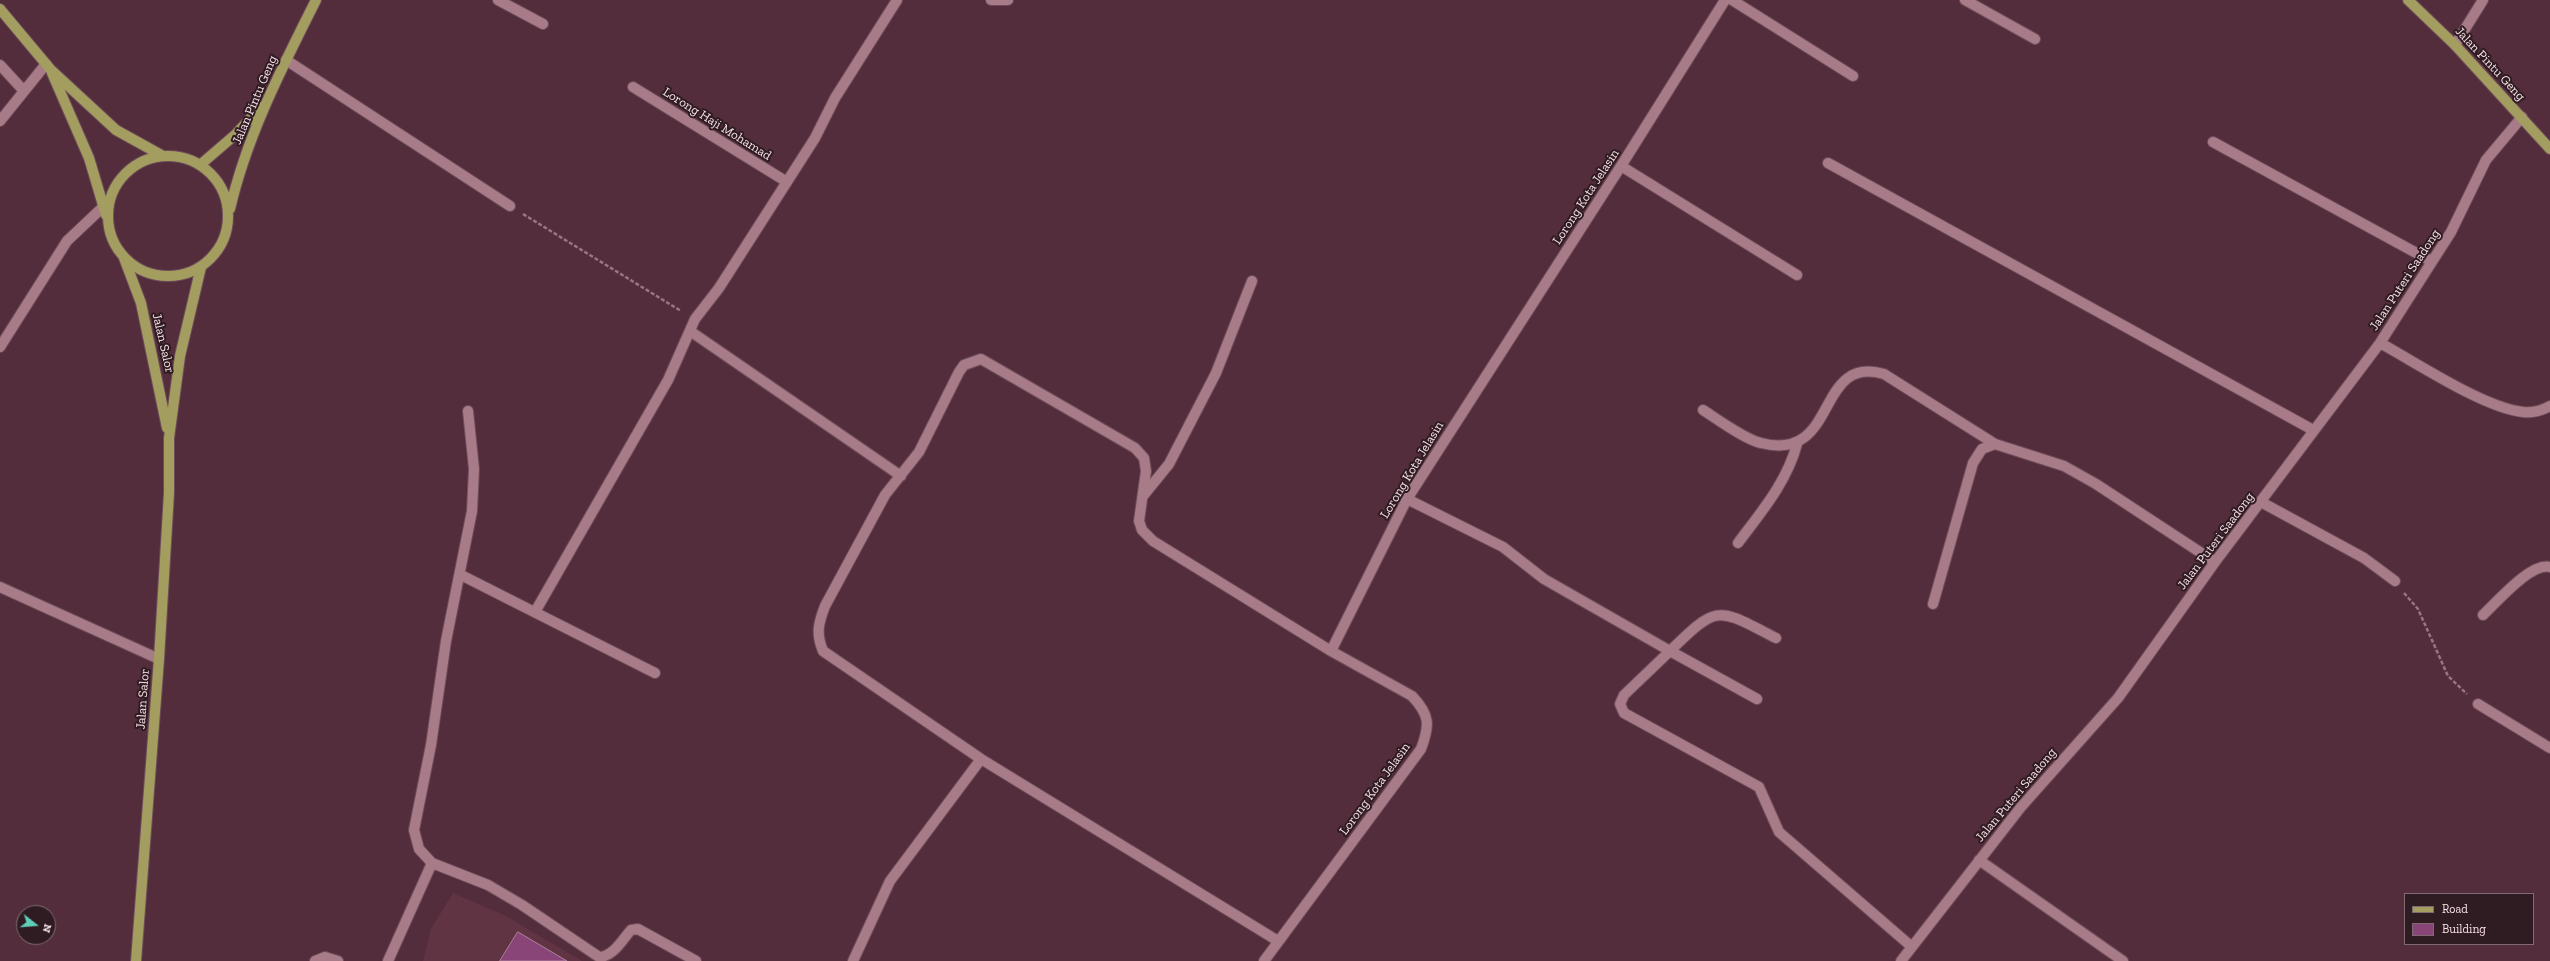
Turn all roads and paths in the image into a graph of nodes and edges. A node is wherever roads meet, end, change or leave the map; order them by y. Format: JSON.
{"nodes":[{"id":1,"x":316,"y":0,"type":"edge"},
{"id":2,"x":498,"y":0,"type":"edge"},
{"id":3,"x":897,"y":0,"type":"edge"},
{"id":4,"x":991,"y":0,"type":"edge"},
{"id":5,"x":1008,"y":0,"type":"edge"},
{"id":6,"x":1725,"y":0,"type":"edge"},
{"id":7,"x":1732,"y":0,"type":"edge"},
{"id":8,"x":1965,"y":0,"type":"edge"},
{"id":9,"x":2408,"y":0,"type":"edge"},
{"id":10,"x":2483,"y":0,"type":"edge"},
{"id":11,"x":0,"y":9,"type":"edge"},
{"id":12,"x":543,"y":24,"type":"dead end"},
{"id":13,"x":2035,"y":39,"type":"dead end"},
{"id":14,"x":2455,"y":45,"type":"junction"},
{"id":15,"x":286,"y":60,"type":"junction"},
{"id":16,"x":0,"y":65,"type":"edge"},
{"id":17,"x":48,"y":67,"type":"junction"},
{"id":18,"x":1853,"y":76,"type":"dead end"},
{"id":19,"x":633,"y":87,"type":"dead end"},
{"id":20,"x":24,"y":91,"type":"junction"},
{"id":21,"x":266,"y":101,"type":"junction"},
{"id":22,"x":2522,"y":117,"type":"junction"},
{"id":23,"x":0,"y":121,"type":"edge"},
{"id":24,"x":2213,"y":142,"type":"dead end"},
{"id":25,"x":2550,"y":149,"type":"edge"},
{"id":26,"x":163,"y":156,"type":"junction"},
{"id":27,"x":1828,"y":163,"type":"dead end"},
{"id":28,"x":200,"y":165,"type":"junction"},
{"id":29,"x":1621,"y":166,"type":"junction"},
{"id":30,"x":787,"y":182,"type":"junction"},
{"id":31,"x":510,"y":206,"type":"joint"},
{"id":32,"x":103,"y":207,"type":"junction"},
{"id":33,"x":228,"y":215,"type":"junction"},
{"id":34,"x":108,"y":223,"type":"junction"},
{"id":35,"x":123,"y":256,"type":"junction"},
{"id":36,"x":2431,"y":261,"type":"junction"},
{"id":37,"x":201,"y":267,"type":"junction"},
{"id":38,"x":1797,"y":275,"type":"dead end"},
{"id":39,"x":1252,"y":281,"type":"dead end"},
{"id":40,"x":696,"y":319,"type":"junction"},
{"id":41,"x":690,"y":331,"type":"junction"},
{"id":42,"x":2380,"y":343,"type":"junction"},
{"id":43,"x":0,"y":347,"type":"edge"},
{"id":44,"x":2550,"y":406,"type":"edge"},
{"id":45,"x":1703,"y":410,"type":"dead end"},
{"id":46,"x":468,"y":411,"type":"dead end"},
{"id":47,"x":2313,"y":430,"type":"junction"},
{"id":48,"x":169,"y":438,"type":"junction"},
{"id":49,"x":1797,"y":444,"type":"junction"},
{"id":50,"x":1995,"y":444,"type":"junction"},
{"id":51,"x":901,"y":476,"type":"junction"},
{"id":52,"x":1141,"y":498,"type":"junction"},
{"id":53,"x":1407,"y":499,"type":"junction"},
{"id":54,"x":2261,"y":502,"type":"junction"},
{"id":55,"x":1738,"y":543,"type":"dead end"},
{"id":56,"x":2215,"y":562,"type":"junction"},
{"id":57,"x":2550,"y":567,"type":"edge"},
{"id":58,"x":460,"y":575,"type":"junction"},
{"id":59,"x":2395,"y":581,"type":"joint"},
{"id":60,"x":2,"y":592,"type":"edge"},
{"id":61,"x":1933,"y":604,"type":"dead end"},
{"id":62,"x":534,"y":612,"type":"junction"},
{"id":63,"x":2483,"y":615,"type":"dead end"},
{"id":64,"x":1776,"y":638,"type":"dead end"},
{"id":65,"x":1331,"y":651,"type":"junction"},
{"id":66,"x":1670,"y":651,"type":"junction"},
{"id":67,"x":159,"y":659,"type":"junction"},
{"id":68,"x":655,"y":673,"type":"dead end"},
{"id":69,"x":1758,"y":699,"type":"dead end"},
{"id":70,"x":2478,"y":704,"type":"joint"},
{"id":71,"x":2550,"y":748,"type":"edge"},
{"id":72,"x":981,"y":759,"type":"junction"},
{"id":73,"x":1979,"y":860,"type":"junction"},
{"id":74,"x":432,"y":863,"type":"junction"},
{"id":75,"x":1278,"y":941,"type":"junction"},
{"id":76,"x":1912,"y":947,"type":"junction"},
{"id":77,"x":136,"y":961,"type":"edge"},
{"id":78,"x":315,"y":961,"type":"edge"},
{"id":79,"x":338,"y":961,"type":"edge"},
{"id":80,"x":388,"y":961,"type":"edge"},
{"id":81,"x":696,"y":961,"type":"edge"},
{"id":82,"x":853,"y":961,"type":"edge"},
{"id":83,"x":1264,"y":961,"type":"edge"},
{"id":84,"x":1901,"y":961,"type":"edge"},
{"id":85,"x":2123,"y":961,"type":"edge"}],
"edges":[{"from":1,"to":15,"type":"main road","name":"Jalan Pintu Geng"},
{"from":2,"to":12,"type":"street"},
{"from":3,"to":30,"type":"street"},
{"from":4,"to":5,"type":"street"},
{"from":6,"to":29,"type":"street","name":"Lorong Kota Jelasin"},
{"from":7,"to":18,"type":"street"},
{"from":8,"to":13,"type":"street"},
{"from":9,"to":14,"type":"main road","name":"Jalan Pintu Geng"},
{"from":10,"to":14,"type":"street"},
{"from":11,"to":17,"type":"main road"},
{"from":14,"to":22,"type":"main road","name":"Jalan Pintu Geng"},
{"from":15,"to":21,"type":"main road","name":"Jalan Pintu Geng"},
{"from":15,"to":31,"type":"street"},
{"from":16,"to":20,"type":"street"},
{"from":17,"to":20,"type":"street"},
{"from":17,"to":26,"type":"main road"},
{"from":17,"to":32,"type":"main road"},
{"from":19,"to":30,"type":"street","name":"Lorong Haji Mohamad"},
{"from":20,"to":23,"type":"street"},
{"from":21,"to":28,"type":"main road"},
{"from":21,"to":33,"type":"main road","name":"Jalan Pintu Geng"},
{"from":22,"to":25,"type":"main road","name":"Jalan Pintu Geng"},
{"from":22,"to":36,"type":"street","name":"Jalan Puteri Saadong"},
{"from":24,"to":36,"type":"street"},
{"from":26,"to":28,"type":"main road"},
{"from":26,"to":34,"type":"main road"},
{"from":27,"to":47,"type":"street"},
{"from":28,"to":33,"type":"main road"},
{"from":29,"to":38,"type":"street"},
{"from":29,"to":53,"type":"street","name":"Lorong Kota Jelasin"},
{"from":30,"to":40,"type":"street"},
{"from":31,"to":40,"type":"path"},
{"from":32,"to":34,"type":"main road"},
{"from":32,"to":43,"type":"street"},
{"from":33,"to":37,"type":"main road"},
{"from":34,"to":35,"type":"main road"},
{"from":35,"to":37,"type":"main road"},
{"from":35,"to":48,"type":"main road","name":"Jalan Salor"},
{"from":36,"to":42,"type":"street","name":"Jalan Puteri Saadong"},
{"from":37,"to":48,"type":"main road","name":"Jalan Salor"},
{"from":39,"to":52,"type":"street"},
{"from":40,"to":41,"type":"street"},
{"from":41,"to":51,"type":"street"},
{"from":41,"to":62,"type":"street"},
{"from":42,"to":44,"type":"street"},
{"from":42,"to":47,"type":"street","name":"Jalan Puteri Saadong"},
{"from":45,"to":49,"type":"street"},
{"from":46,"to":58,"type":"street"},
{"from":47,"to":54,"type":"street","name":"Jalan Puteri Saadong"},
{"from":48,"to":67,"type":"main road","name":"Jalan Salor"},
{"from":49,"to":50,"type":"street"},
{"from":49,"to":55,"type":"street"},
{"from":50,"to":56,"type":"street"},
{"from":50,"to":61,"type":"street"},
{"from":51,"to":52,"type":"street"},
{"from":51,"to":72,"type":"street"},
{"from":52,"to":65,"type":"street"},
{"from":53,"to":65,"type":"street","name":"Lorong Kota Jelasin"},
{"from":53,"to":66,"type":"street"},
{"from":54,"to":56,"type":"street","name":"Jalan Puteri Saadong"},
{"from":54,"to":59,"type":"street"},
{"from":56,"to":73,"type":"street","name":"Jalan Puteri Saadong"},
{"from":57,"to":63,"type":"street"},
{"from":58,"to":62,"type":"street"},
{"from":58,"to":74,"type":"street"},
{"from":59,"to":70,"type":"path"},
{"from":60,"to":67,"type":"street"},
{"from":62,"to":68,"type":"street"},
{"from":64,"to":66,"type":"street"},
{"from":65,"to":75,"type":"street","name":"Lorong Kota Jelasin"},
{"from":66,"to":69,"type":"street"},
{"from":66,"to":76,"type":"street"},
{"from":67,"to":77,"type":"main road","name":"Jalan Salor"},
{"from":70,"to":71,"type":"street"},
{"from":72,"to":75,"type":"street"},
{"from":72,"to":82,"type":"street"},
{"from":73,"to":76,"type":"street","name":"Jalan Puteri Saadong"},
{"from":73,"to":85,"type":"street"},
{"from":74,"to":80,"type":"street"},
{"from":74,"to":81,"type":"street"},
{"from":75,"to":83,"type":"street","name":"Lorong Kota Jelasin"},
{"from":76,"to":84,"type":"street","name":"Jalan Puteri Saadong"},
{"from":78,"to":79,"type":"street"}]}
